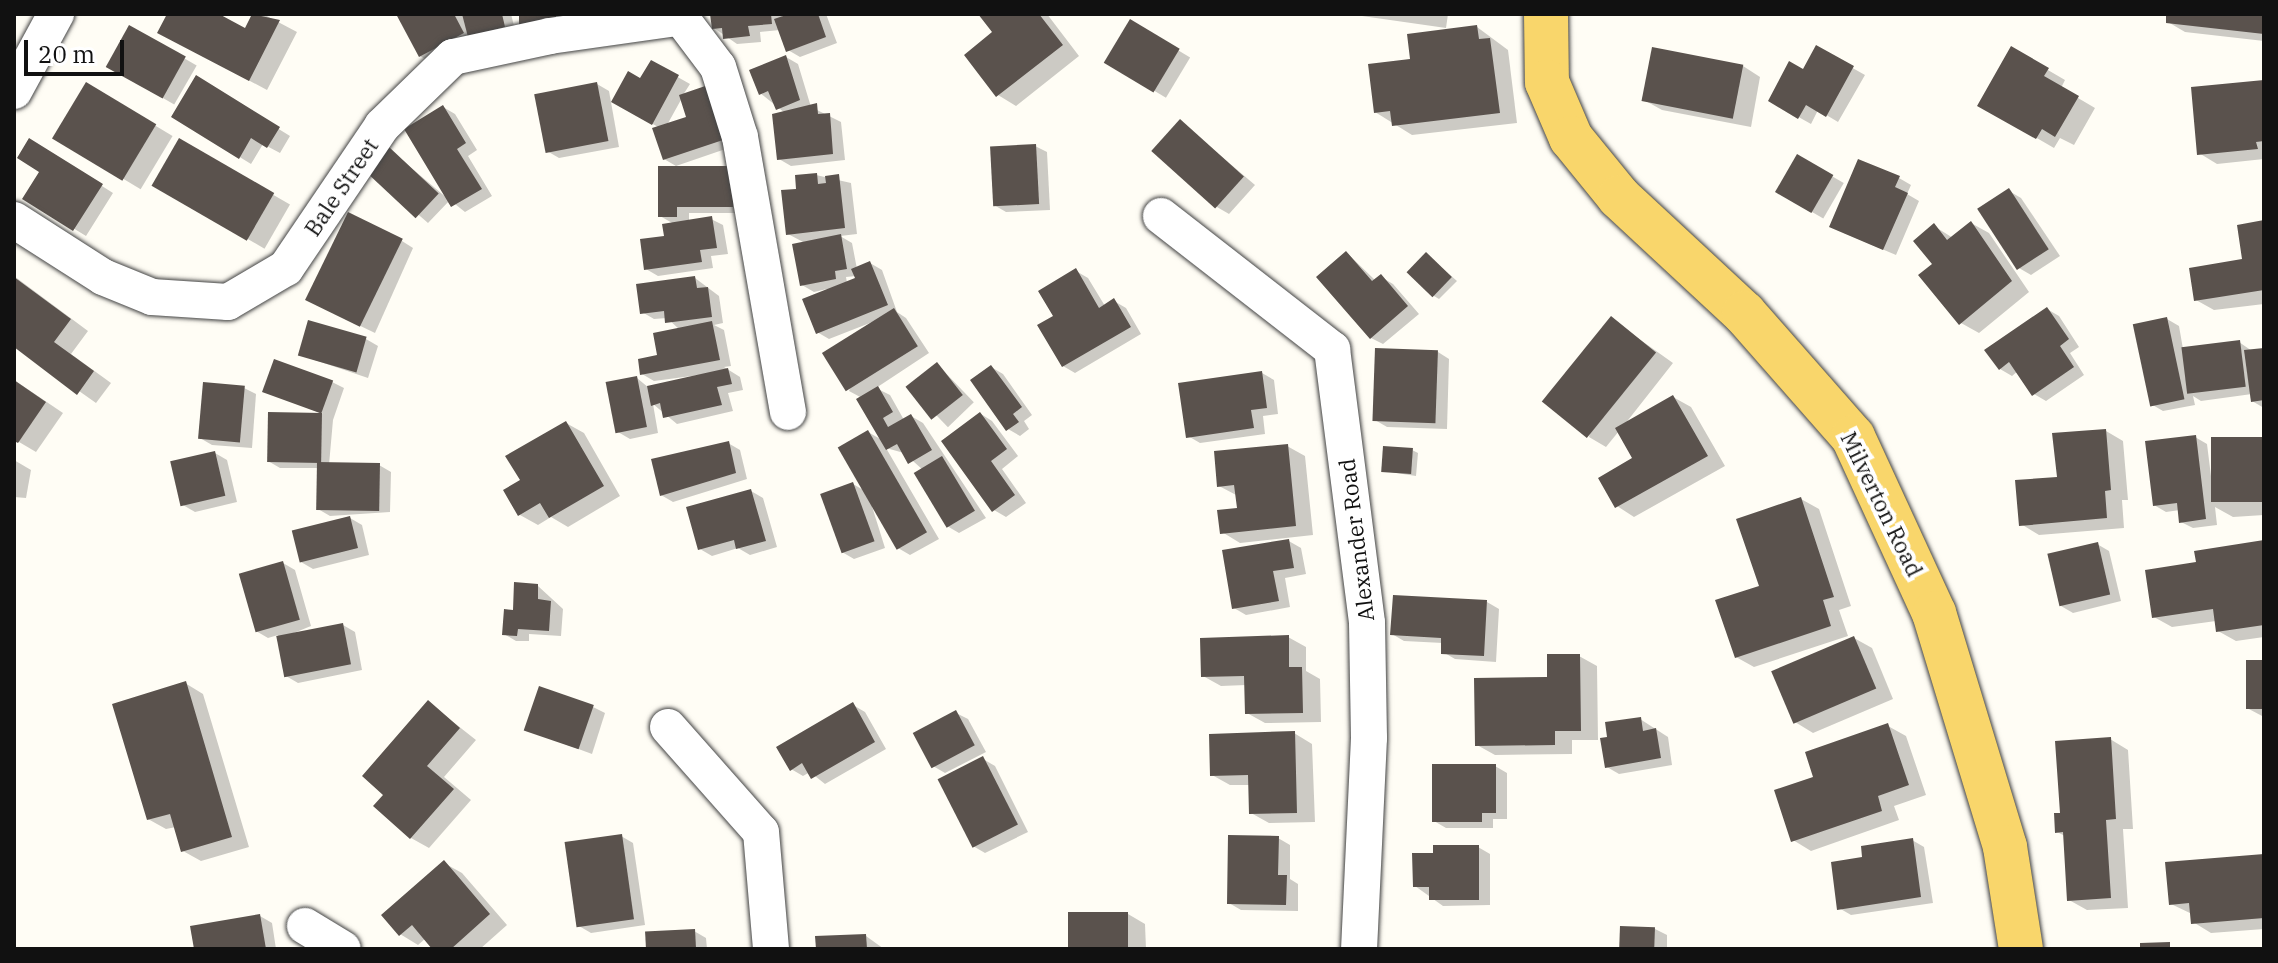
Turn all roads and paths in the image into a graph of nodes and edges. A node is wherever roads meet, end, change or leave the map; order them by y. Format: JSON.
{"nodes":[{"id":1,"x":56,"y":14,"type":"edge"},
{"id":2,"x":1546,"y":14,"type":"edge"},
{"id":3,"x":678,"y":16,"type":"edge"},
{"id":4,"x":14,"y":91,"type":"edge"},
{"id":5,"x":1161,"y":216,"type":"dead end"},
{"id":6,"x":14,"y":220,"type":"edge"},
{"id":7,"x":788,"y":412,"type":"dead end"},
{"id":8,"x":668,"y":727,"type":"dead end"},
{"id":9,"x":305,"y":926,"type":"dead end"},
{"id":10,"x":343,"y":949,"type":"edge"},
{"id":11,"x":771,"y":949,"type":"edge"},
{"id":12,"x":1359,"y":949,"type":"edge"},
{"id":13,"x":2021,"y":949,"type":"edge"}],
"edges":[{"from":1,"to":4,"type":"street"},
{"from":2,"to":13,"type":"main road","name":"Milverton Road"},
{"from":3,"to":6,"type":"street","name":"Bale Street"},
{"from":3,"to":7,"type":"street"},
{"from":5,"to":12,"type":"street","name":"Alexander Road"},
{"from":8,"to":11,"type":"street"},
{"from":9,"to":10,"type":"street"}]}
